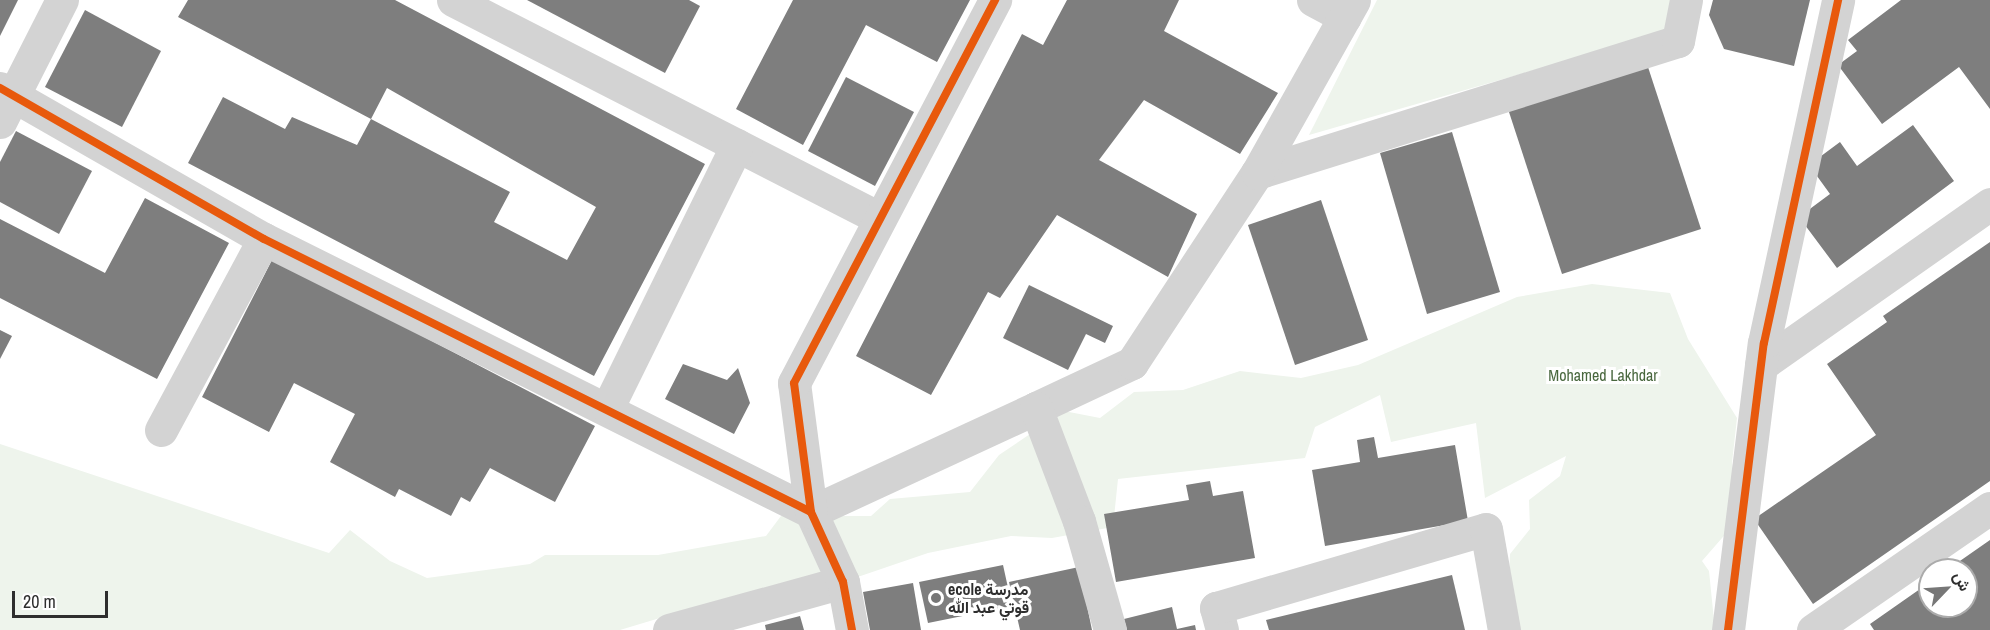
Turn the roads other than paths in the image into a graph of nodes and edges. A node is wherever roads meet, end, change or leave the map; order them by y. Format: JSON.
{"nodes":[{"id":1,"x":62,"y":0,"type":"edge"},
{"id":2,"x":453,"y":0,"type":"edge"},
{"id":3,"x":995,"y":0,"type":"edge"},
{"id":4,"x":1313,"y":0,"type":"edge"},
{"id":5,"x":1686,"y":0,"type":"edge"},
{"id":6,"x":1839,"y":0,"type":"edge"},
{"id":7,"x":1350,"y":8,"type":"edge"},
{"id":8,"x":4,"y":102,"type":"edge"},
{"id":9,"x":737,"y":145,"type":"junction"},
{"id":10,"x":1257,"y":173,"type":"junction"},
{"id":11,"x":1990,"y":204,"type":"edge"},
{"id":12,"x":879,"y":218,"type":"junction"},
{"id":13,"x":264,"y":239,"type":"junction"},
{"id":14,"x":1761,"y":365,"type":"junction"},
{"id":15,"x":608,"y":407,"type":"junction"},
{"id":16,"x":1036,"y":408,"type":"junction"},
{"id":17,"x":161,"y":430,"type":"dead end"},
{"id":18,"x":1990,"y":508,"type":"edge"},
{"id":19,"x":811,"y":512,"type":"junction"},
{"id":20,"x":843,"y":582,"type":"junction"},
{"id":21,"x":669,"y":630,"type":"edge"},
{"id":22,"x":852,"y":630,"type":"edge"},
{"id":23,"x":1110,"y":630,"type":"edge"},
{"id":24,"x":1222,"y":630,"type":"edge"},
{"id":25,"x":1504,"y":630,"type":"edge"},
{"id":26,"x":1728,"y":630,"type":"edge"},
{"id":27,"x":1813,"y":630,"type":"edge"}],
"edges":[{"from":1,"to":8,"type":"street"},
{"from":2,"to":9,"type":"street"},
{"from":3,"to":12,"type":"street"},
{"from":4,"to":7,"type":"street"},
{"from":5,"to":10,"type":"street"},
{"from":6,"to":14,"type":"street"},
{"from":7,"to":10,"type":"street"},
{"from":8,"to":13,"type":"street"},
{"from":9,"to":12,"type":"street"},
{"from":9,"to":15,"type":"street"},
{"from":10,"to":16,"type":"street"},
{"from":11,"to":14,"type":"street"},
{"from":12,"to":19,"type":"street"},
{"from":13,"to":15,"type":"street"},
{"from":13,"to":17,"type":"street"},
{"from":14,"to":26,"type":"street"},
{"from":15,"to":19,"type":"street"},
{"from":16,"to":19,"type":"street"},
{"from":16,"to":23,"type":"street"},
{"from":18,"to":27,"type":"street"},
{"from":19,"to":20,"type":"street"},
{"from":20,"to":21,"type":"street"},
{"from":20,"to":22,"type":"street"},
{"from":24,"to":25,"type":"street"}]}
